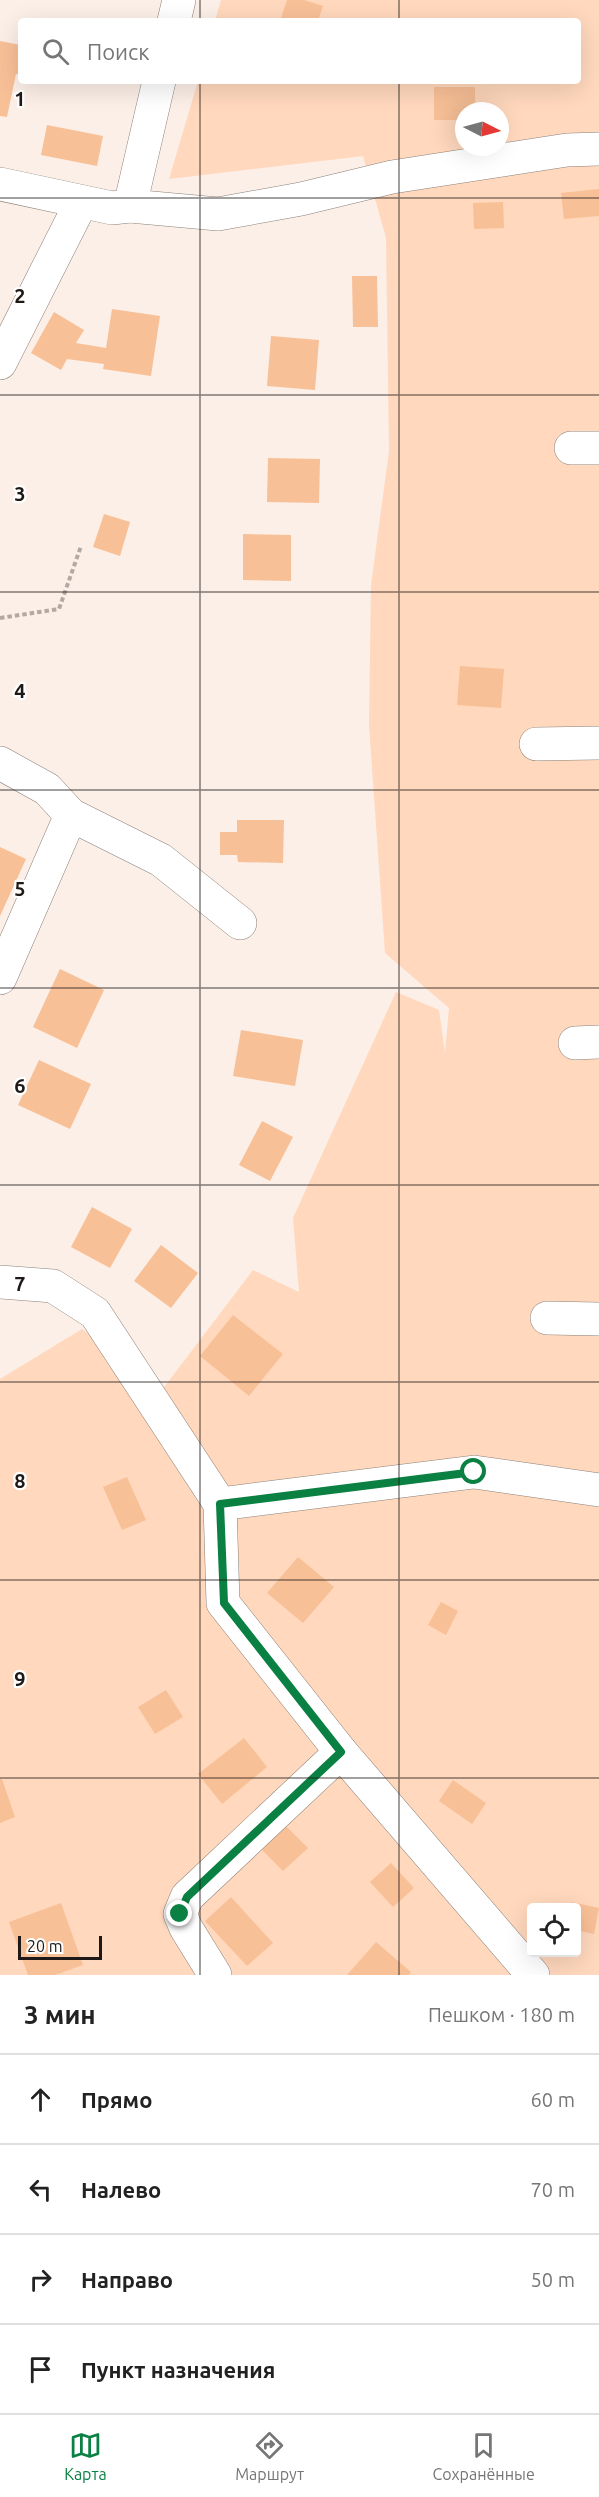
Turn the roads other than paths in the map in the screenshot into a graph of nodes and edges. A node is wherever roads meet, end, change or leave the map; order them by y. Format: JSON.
{"nodes":[{"id":1,"x":179,"y":0,"type":"edge"},
{"id":2,"x":175,"y":18,"type":"edge"},
{"id":3,"x":158,"y":84,"type":"edge"},
{"id":4,"x":599,"y":148,"type":"edge"},
{"id":5,"x":0,"y":184,"type":"edge"},
{"id":6,"x":81,"y":203,"type":"junction"},
{"id":7,"x":130,"y":206,"type":"junction"},
{"id":8,"x":0,"y":363,"type":"edge"},
{"id":9,"x":599,"y":743,"type":"edge"},
{"id":10,"x":536,"y":744,"type":"dead end"},
{"id":11,"x":0,"y":762,"type":"edge"},
{"id":12,"x":71,"y":815,"type":"junction"},
{"id":13,"x":240,"y":923,"type":"dead end"},
{"id":14,"x":0,"y":978,"type":"edge"},
{"id":15,"x":0,"y":1282,"type":"edge"},
{"id":16,"x":547,"y":1318,"type":"dead end"},
{"id":17,"x":599,"y":1319,"type":"edge"},
{"id":18,"x":599,"y":1490,"type":"edge"},
{"id":19,"x":220,"y":1504,"type":"junction"},
{"id":20,"x":341,"y":1752,"type":"junction"},
{"id":21,"x":215,"y":1975,"type":"edge"},
{"id":22,"x":533,"y":1975,"type":"edge"}],
"edges":[{"from":1,"to":2,"type":"street"},
{"from":3,"to":7,"type":"street"},
{"from":4,"to":7,"type":"street"},
{"from":5,"to":6,"type":"street"},
{"from":6,"to":7,"type":"street"},
{"from":6,"to":8,"type":"street"},
{"from":9,"to":10,"type":"street"},
{"from":11,"to":12,"type":"street"},
{"from":12,"to":13,"type":"street"},
{"from":12,"to":14,"type":"street"},
{"from":15,"to":19,"type":"street"},
{"from":16,"to":17,"type":"street"},
{"from":18,"to":19,"type":"street"},
{"from":19,"to":20,"type":"street"},
{"from":20,"to":21,"type":"street"},
{"from":20,"to":22,"type":"street"}]}
